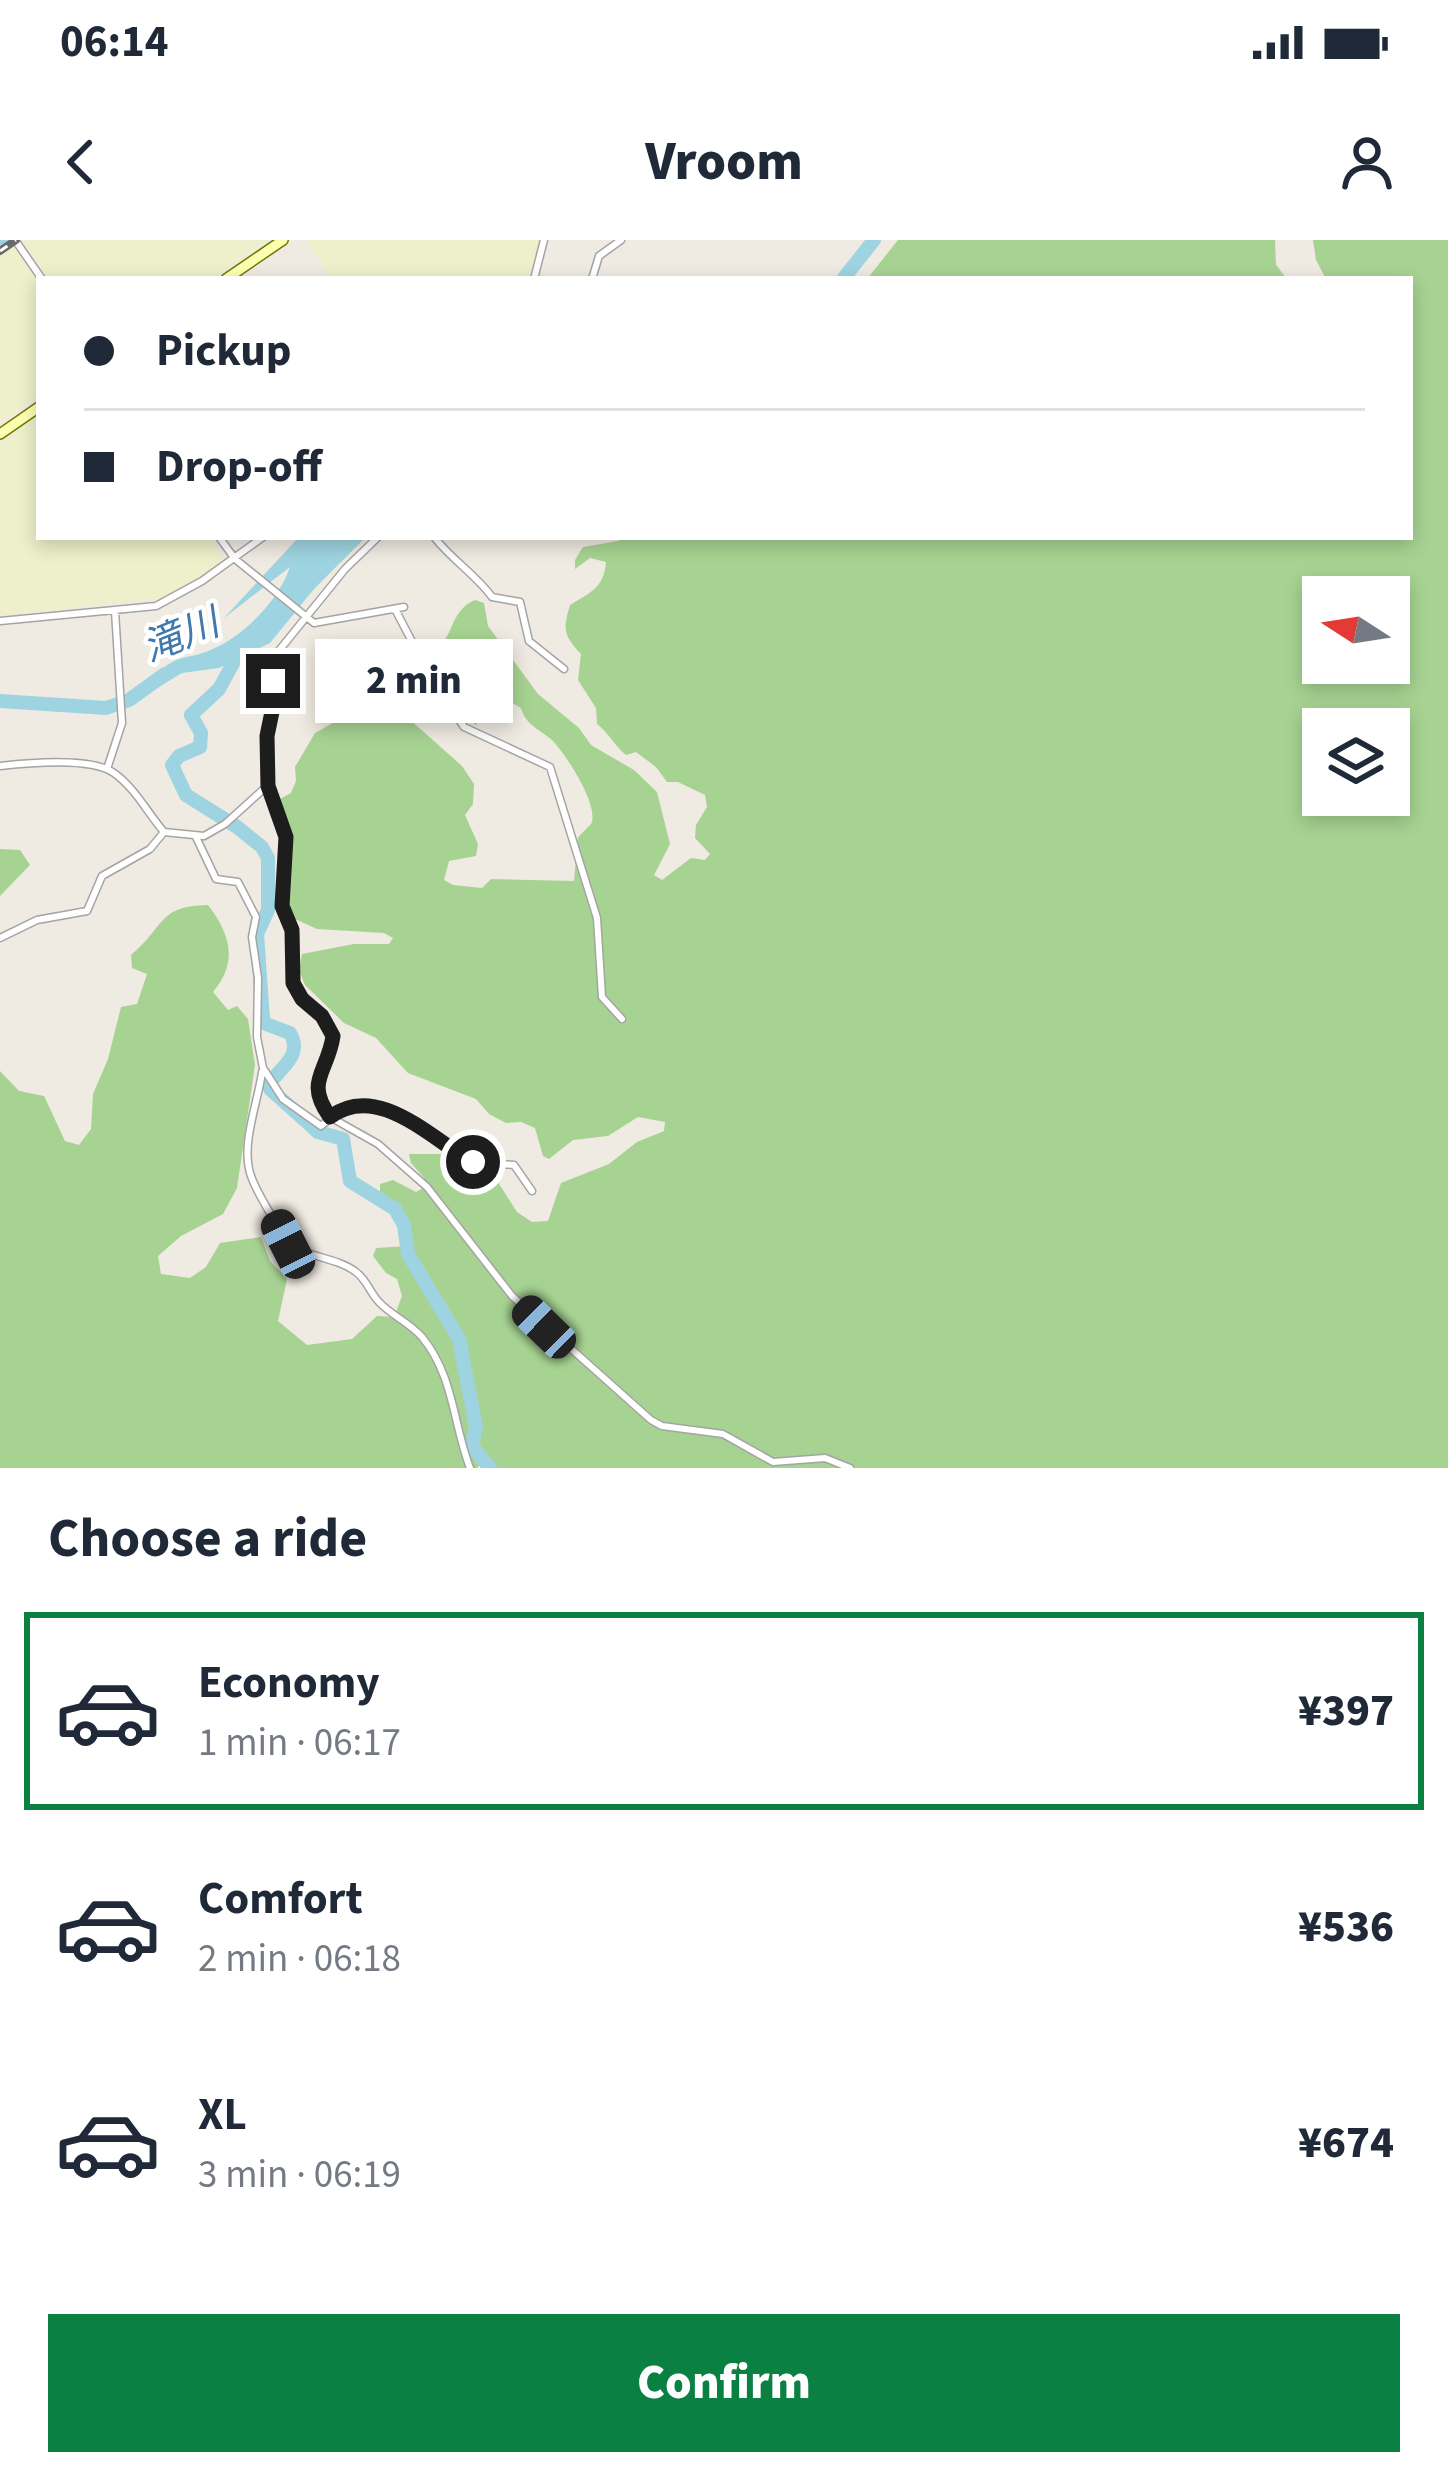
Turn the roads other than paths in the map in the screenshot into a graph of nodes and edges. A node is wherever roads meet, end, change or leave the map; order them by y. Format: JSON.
{"nodes":[{"id":1,"x":15,"y":240,"type":"edge"},
{"id":2,"x":283,"y":240,"type":"edge"},
{"id":3,"x":544,"y":240,"type":"edge"},
{"id":4,"x":620,"y":240,"type":"edge"},
{"id":5,"x":40,"y":276,"type":"edge"},
{"id":6,"x":230,"y":276,"type":"edge"},
{"id":7,"x":535,"y":276,"type":"edge"},
{"id":8,"x":593,"y":276,"type":"edge"},
{"id":9,"x":36,"y":409,"type":"edge"},
{"id":10,"x":0,"y":434,"type":"edge"},
{"id":11,"x":221,"y":540,"type":"edge"},
{"id":12,"x":259,"y":540,"type":"edge"},
{"id":13,"x":375,"y":540,"type":"edge"},
{"id":14,"x":437,"y":540,"type":"edge"},
{"id":15,"x":235,"y":559,"type":"junction"},
{"id":16,"x":115,"y":611,"type":"junction"},
{"id":17,"x":304,"y":619,"type":"junction"},
{"id":18,"x":0,"y":621,"type":"edge"},
{"id":19,"x":564,"y":669,"type":"dead end"},
{"id":20,"x":0,"y":766,"type":"edge"},
{"id":21,"x":107,"y":769,"type":"junction"},
{"id":22,"x":268,"y":786,"type":"junction"},
{"id":23,"x":164,"y":832,"type":"junction"},
{"id":24,"x":196,"y":837,"type":"junction"},
{"id":25,"x":0,"y":938,"type":"edge"},
{"id":26,"x":622,"y":1019,"type":"dead end"},
{"id":27,"x":263,"y":1068,"type":"junction"},
{"id":28,"x":330,"y":1117,"type":"junction"},
{"id":29,"x":532,"y":1191,"type":"dead end"},
{"id":30,"x":470,"y":1468,"type":"edge"},
{"id":31,"x":850,"y":1468,"type":"edge"}],
"edges":[{"from":1,"to":5,"type":"street"},
{"from":2,"to":6,"type":"main road"},
{"from":3,"to":7,"type":"street"},
{"from":4,"to":8,"type":"street"},
{"from":9,"to":10,"type":"main road"},
{"from":11,"to":15,"type":"street"},
{"from":12,"to":15,"type":"street"},
{"from":13,"to":17,"type":"street"},
{"from":14,"to":19,"type":"street"},
{"from":15,"to":16,"type":"street"},
{"from":15,"to":17,"type":"street"},
{"from":16,"to":18,"type":"street"},
{"from":16,"to":21,"type":"street"},
{"from":17,"to":22,"type":"street"},
{"from":17,"to":26,"type":"street"},
{"from":20,"to":21,"type":"street"},
{"from":21,"to":23,"type":"street"},
{"from":22,"to":24,"type":"street"},
{"from":22,"to":28,"type":"street"},
{"from":23,"to":24,"type":"street"},
{"from":23,"to":25,"type":"street"},
{"from":24,"to":27,"type":"street"},
{"from":27,"to":28,"type":"street"},
{"from":27,"to":30,"type":"street"},
{"from":28,"to":29,"type":"street"},
{"from":28,"to":31,"type":"street"}]}
